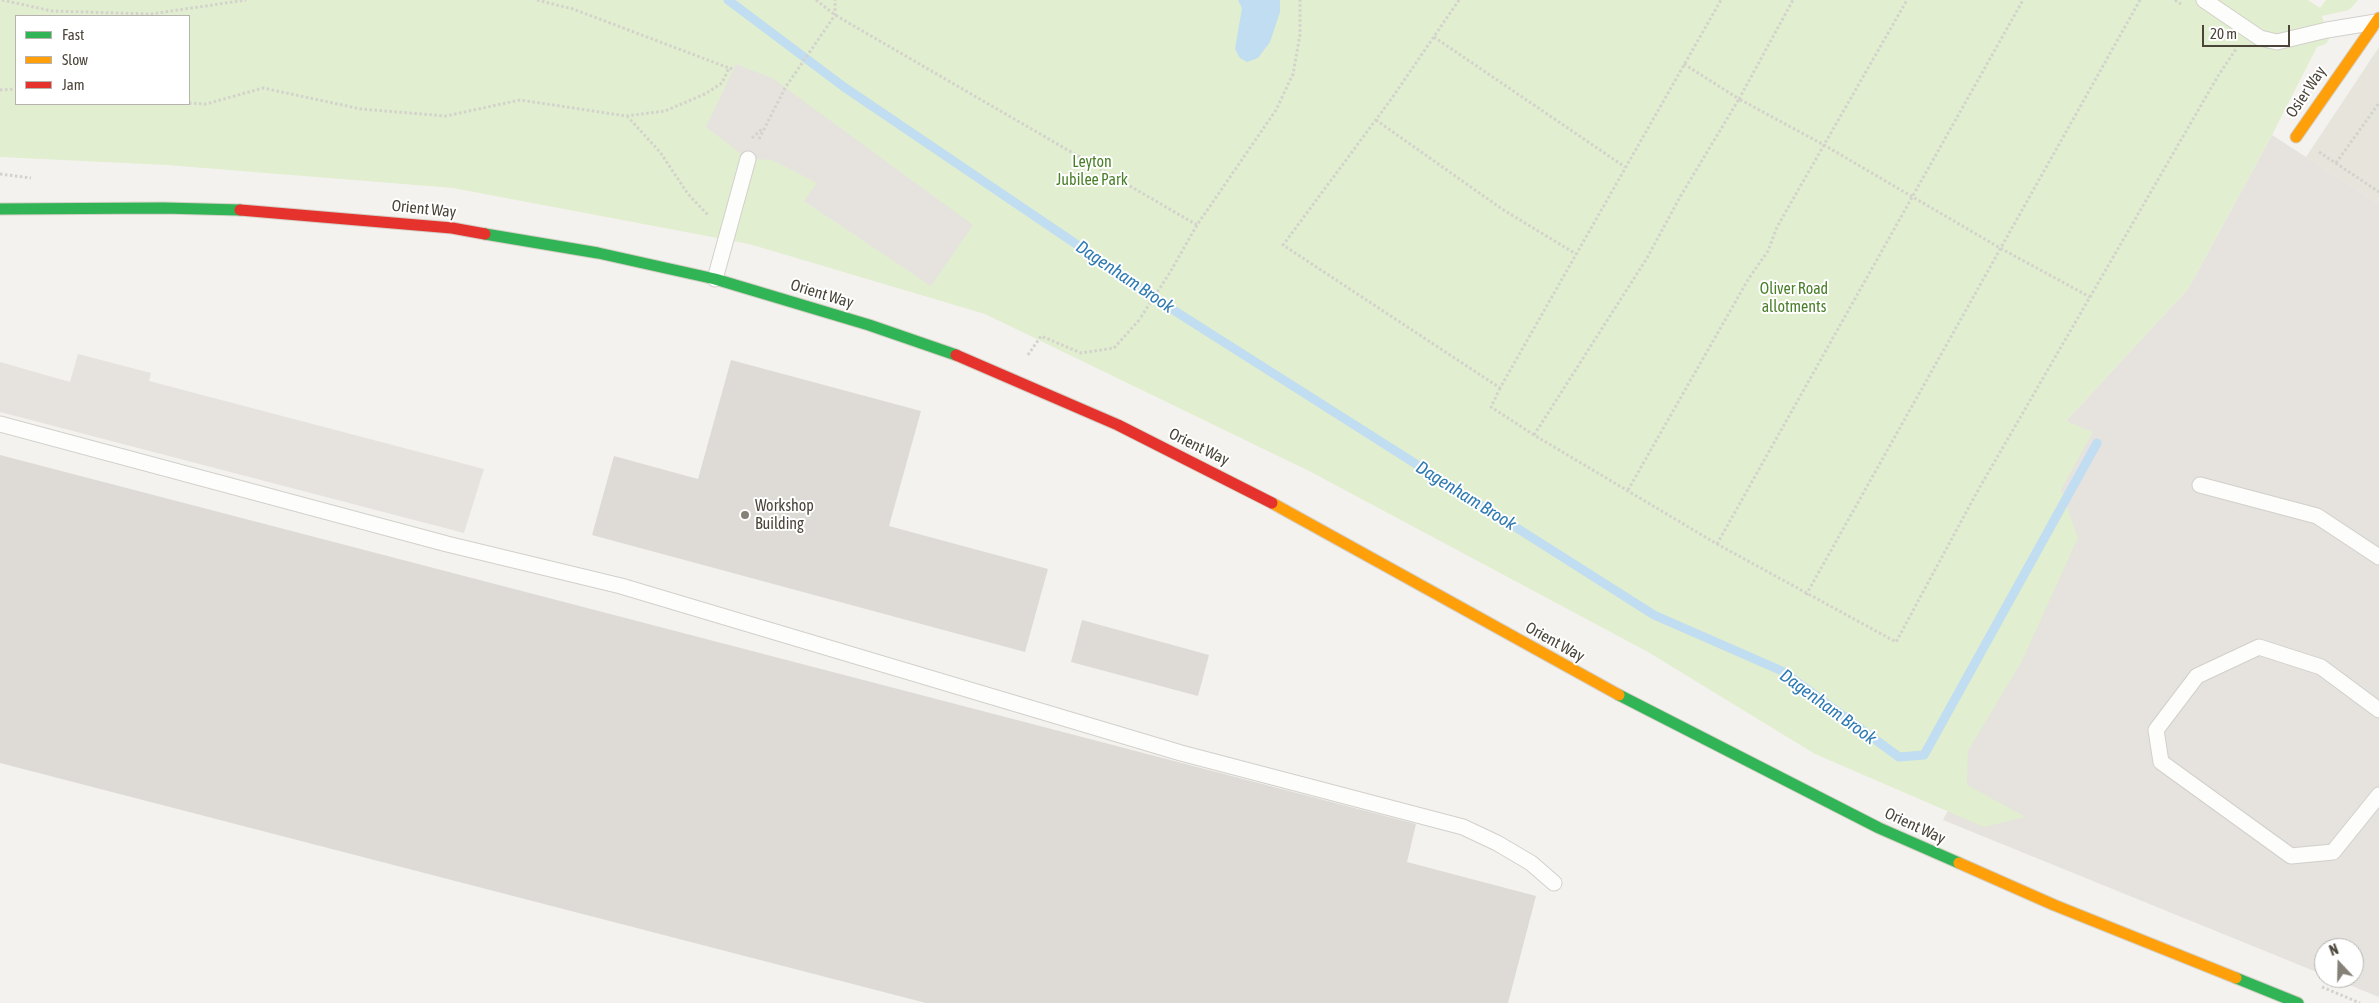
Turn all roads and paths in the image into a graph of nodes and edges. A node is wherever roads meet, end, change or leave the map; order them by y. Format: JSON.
{"nodes":[{"id":1,"x":2,"y":0,"type":"edge"},
{"id":2,"x":246,"y":0,"type":"edge"},
{"id":3,"x":537,"y":0,"type":"edge"},
{"id":4,"x":816,"y":0,"type":"edge"},
{"id":5,"x":835,"y":0,"type":"edge"},
{"id":6,"x":1300,"y":0,"type":"edge"},
{"id":7,"x":1459,"y":0,"type":"edge"},
{"id":8,"x":1721,"y":0,"type":"edge"},
{"id":9,"x":1793,"y":0,"type":"edge"},
{"id":10,"x":1907,"y":0,"type":"edge"},
{"id":11,"x":2023,"y":0,"type":"edge"},
{"id":12,"x":2140,"y":0,"type":"edge"},
{"id":13,"x":2175,"y":0,"type":"edge"},
{"id":14,"x":2204,"y":0,"type":"edge"},
{"id":15,"x":2183,"y":6,"type":"dead end"},
{"id":16,"x":835,"y":15,"type":"junction"},
{"id":17,"x":2378,"y":20,"type":"edge"},
{"id":18,"x":1434,"y":37,"type":"junction"},
{"id":19,"x":2240,"y":44,"type":"dead end"},
{"id":20,"x":1684,"y":64,"type":"junction"},
{"id":21,"x":15,"y":89,"type":"edge"},
{"id":22,"x":0,"y":90,"type":"edge"},
{"id":23,"x":1738,"y":99,"type":"junction"},
{"id":24,"x":190,"y":103,"type":"edge"},
{"id":25,"x":2379,"y":103,"type":"edge"},
{"id":26,"x":626,"y":116,"type":"junction"},
{"id":27,"x":1376,"y":120,"type":"junction"},
{"id":28,"x":2296,"y":136,"type":"joint"},
{"id":29,"x":1824,"y":145,"type":"junction"},
{"id":30,"x":748,"y":159,"type":"joint"},
{"id":31,"x":2336,"y":163,"type":"junction"},
{"id":32,"x":1625,"y":168,"type":"junction"},
{"id":33,"x":2379,"y":192,"type":"edge"},
{"id":34,"x":1911,"y":196,"type":"junction"},
{"id":35,"x":0,"y":209,"type":"edge"},
{"id":36,"x":712,"y":220,"type":"dead end"},
{"id":37,"x":1197,"y":225,"type":"junction"},
{"id":38,"x":2000,"y":248,"type":"junction"},
{"id":39,"x":1576,"y":254,"type":"junction"},
{"id":40,"x":715,"y":279,"type":"junction"},
{"id":41,"x":2090,"y":297,"type":"junction"},
{"id":42,"x":1023,"y":362,"type":"dead end"},
{"id":43,"x":1500,"y":388,"type":"junction"},
{"id":44,"x":0,"y":424,"type":"edge"},
{"id":45,"x":1534,"y":435,"type":"junction"},
{"id":46,"x":2200,"y":485,"type":"dead end"},
{"id":47,"x":1628,"y":490,"type":"junction"},
{"id":48,"x":1716,"y":544,"type":"junction"},
{"id":49,"x":2379,"y":557,"type":"edge"},
{"id":50,"x":1806,"y":595,"type":"junction"},
{"id":51,"x":2379,"y":710,"type":"edge"},
{"id":52,"x":2379,"y":795,"type":"edge"},
{"id":53,"x":1554,"y":883,"type":"dead end"},
{"id":54,"x":2298,"y":1003,"type":"edge"}],
"edges":[{"from":1,"to":2,"type":"path"},
{"from":3,"to":26,"type":"path"},
{"from":4,"to":16,"type":"path"},
{"from":5,"to":16,"type":"path"},
{"from":6,"to":37,"type":"path"},
{"from":7,"to":18,"type":"path"},
{"from":8,"to":20,"type":"path"},
{"from":9,"to":23,"type":"path"},
{"from":10,"to":29,"type":"path"},
{"from":11,"to":34,"type":"path"},
{"from":12,"to":38,"type":"path"},
{"from":13,"to":15,"type":"path"},
{"from":14,"to":17,"type":"lane"},
{"from":16,"to":30,"type":"path"},
{"from":16,"to":37,"type":"path"},
{"from":17,"to":28,"type":"street","name":"Osier Way"},
{"from":18,"to":27,"type":"path"},
{"from":18,"to":32,"type":"path"},
{"from":19,"to":41,"type":"path"},
{"from":20,"to":23,"type":"path"},
{"from":20,"to":32,"type":"path"},
{"from":21,"to":22,"type":"path"},
{"from":23,"to":29,"type":"path"},
{"from":23,"to":45,"type":"path"},
{"from":24,"to":26,"type":"path"},
{"from":25,"to":31,"type":"path"},
{"from":26,"to":36,"type":"path"},
{"from":27,"to":39,"type":"path"},
{"from":27,"to":43,"type":"path"},
{"from":28,"to":31,"type":"path"},
{"from":29,"to":34,"type":"path"},
{"from":29,"to":47,"type":"path"},
{"from":30,"to":40,"type":"lane"},
{"from":31,"to":33,"type":"path"},
{"from":32,"to":39,"type":"path"},
{"from":34,"to":38,"type":"path"},
{"from":34,"to":48,"type":"path"},
{"from":35,"to":40,"type":"street","name":"Orient Way"},
{"from":37,"to":42,"type":"path"},
{"from":38,"to":41,"type":"path"},
{"from":38,"to":50,"type":"path"},
{"from":39,"to":43,"type":"path"},
{"from":40,"to":54,"type":"street","name":"Orient Way"},
{"from":41,"to":50,"type":"path"},
{"from":43,"to":45,"type":"path"},
{"from":44,"to":53,"type":"lane"},
{"from":45,"to":47,"type":"path"},
{"from":46,"to":49,"type":"lane"},
{"from":47,"to":48,"type":"path"},
{"from":48,"to":50,"type":"path"},
{"from":51,"to":52,"type":"lane"}]}
